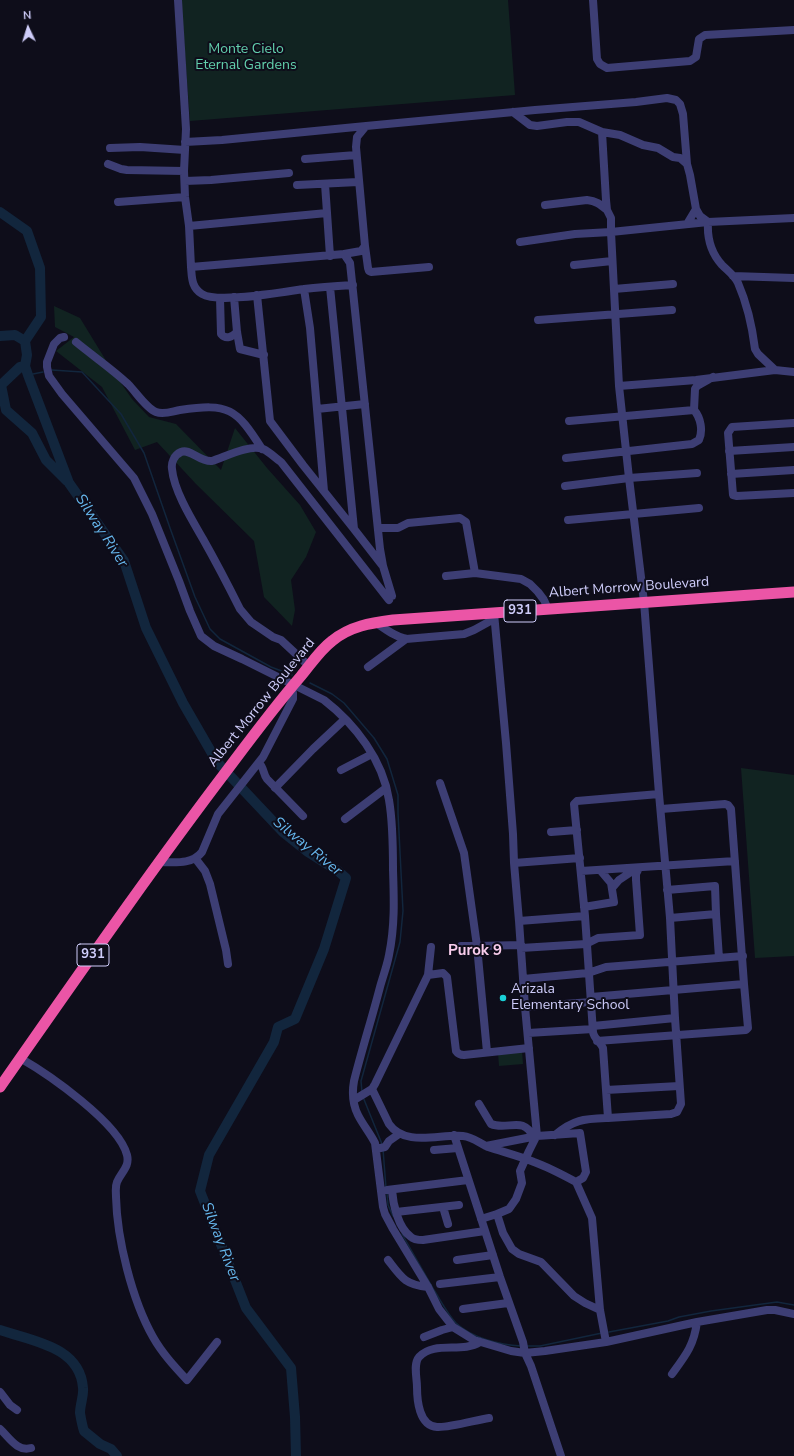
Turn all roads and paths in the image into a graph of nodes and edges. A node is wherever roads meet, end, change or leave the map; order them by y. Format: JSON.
{"nodes":[{"id":1,"x":178,"y":0,"type":"edge"},
{"id":2,"x":593,"y":0,"type":"edge"},
{"id":3,"x":794,"y":30,"type":"edge"},
{"id":4,"x":512,"y":112,"type":"junction"},
{"id":5,"x":366,"y":126,"type":"junction"},
{"id":6,"x":350,"y":128,"type":"junction"},
{"id":7,"x":602,"y":132,"type":"junction"},
{"id":8,"x":356,"y":137,"type":"junction"},
{"id":9,"x":185,"y":146,"type":"junction"},
{"id":10,"x":110,"y":148,"type":"dead end"},
{"id":11,"x":356,"y":155,"type":"junction"},
{"id":12,"x":305,"y":159,"type":"dead end"},
{"id":13,"x":108,"y":164,"type":"dead end"},
{"id":14,"x":687,"y":164,"type":"junction"},
{"id":15,"x":184,"y":171,"type":"junction"},
{"id":16,"x":289,"y":174,"type":"dead end"},
{"id":17,"x":185,"y":181,"type":"junction"},
{"id":18,"x":358,"y":182,"type":"junction"},
{"id":19,"x":325,"y":184,"type":"junction"},
{"id":20,"x":297,"y":185,"type":"dead end"},
{"id":21,"x":185,"y":197,"type":"junction"},
{"id":22,"x":118,"y":202,"type":"dead end"},
{"id":23,"x":545,"y":205,"type":"dead end"},
{"id":24,"x":696,"y":209,"type":"junction"},
{"id":25,"x":607,"y":210,"type":"junction"},
{"id":26,"x":327,"y":213,"type":"junction"},
{"id":27,"x":794,"y":218,"type":"edge"},
{"id":28,"x":708,"y":222,"type":"junction"},
{"id":29,"x":687,"y":224,"type":"junction"},
{"id":30,"x":189,"y":226,"type":"junction"},
{"id":31,"x":611,"y":232,"type":"junction"},
{"id":32,"x":520,"y":242,"type":"dead end"},
{"id":33,"x":365,"y":246,"type":"junction"},
{"id":34,"x":348,"y":254,"type":"junction"},
{"id":35,"x":330,"y":256,"type":"junction"},
{"id":36,"x":612,"y":262,"type":"junction"},
{"id":37,"x":574,"y":265,"type":"dead end"},
{"id":38,"x":191,"y":267,"type":"junction"},
{"id":39,"x":429,"y":267,"type":"dead end"},
{"id":40,"x":733,"y":276,"type":"junction"},
{"id":41,"x":794,"y":278,"type":"edge"},
{"id":42,"x":673,"y":284,"type":"dead end"},
{"id":43,"x":353,"y":285,"type":"junction"},
{"id":44,"x":330,"y":287,"type":"junction"},
{"id":45,"x":304,"y":289,"type":"junction"},
{"id":46,"x":614,"y":290,"type":"junction"},
{"id":47,"x":257,"y":295,"type":"junction"},
{"id":48,"x":234,"y":297,"type":"junction"},
{"id":49,"x":220,"y":298,"type":"junction"},
{"id":50,"x":672,"y":310,"type":"dead end"},
{"id":51,"x":615,"y":314,"type":"junction"},
{"id":52,"x":538,"y":320,"type":"dead end"},
{"id":53,"x":237,"y":332,"type":"junction"},
{"id":54,"x":64,"y":337,"type":"dead end"},
{"id":55,"x":76,"y":342,"type":"dead end"},
{"id":56,"x":264,"y":355,"type":"junction"},
{"id":57,"x":775,"y":370,"type":"junction"},
{"id":58,"x":794,"y":372,"type":"edge"},
{"id":59,"x":713,"y":377,"type":"junction"},
{"id":60,"x":619,"y":386,"type":"junction"},
{"id":61,"x":365,"y":404,"type":"junction"},
{"id":62,"x":342,"y":407,"type":"junction"},
{"id":63,"x":317,"y":409,"type":"junction"},
{"id":64,"x":694,"y":410,"type":"junction"},
{"id":65,"x":622,"y":416,"type":"junction"},
{"id":66,"x":569,"y":421,"type":"dead end"},
{"id":67,"x":794,"y":423,"type":"edge"},
{"id":68,"x":794,"y":446,"type":"edge"},
{"id":69,"x":262,"y":449,"type":"junction"},
{"id":70,"x":626,"y":451,"type":"junction"},
{"id":71,"x":729,"y":451,"type":"junction"},
{"id":72,"x":566,"y":458,"type":"dead end"},
{"id":73,"x":794,"y":470,"type":"edge"},
{"id":74,"x":697,"y":473,"type":"dead end"},
{"id":75,"x":731,"y":474,"type":"junction"},
{"id":76,"x":628,"y":478,"type":"junction"},
{"id":77,"x":565,"y":486,"type":"dead end"},
{"id":78,"x":324,"y":491,"type":"junction"},
{"id":79,"x":794,"y":493,"type":"edge"},
{"id":80,"x":699,"y":508,"type":"dead end"},
{"id":81,"x":633,"y":514,"type":"junction"},
{"id":82,"x":351,"y":519,"type":"junction"},
{"id":83,"x":568,"y":520,"type":"dead end"},
{"id":84,"x":378,"y":528,"type":"junction"},
{"id":85,"x":383,"y":566,"type":"junction"},
{"id":86,"x":475,"y":573,"type":"junction"},
{"id":87,"x":446,"y":576,"type":"dead end"},
{"id":88,"x":794,"y":592,"type":"edge"},
{"id":89,"x":644,"y":602,"type":"junction"},
{"id":90,"x":548,"y":609,"type":"junction"},
{"id":91,"x":494,"y":616,"type":"junction"},
{"id":92,"x":375,"y":622,"type":"junction"},
{"id":93,"x":406,"y":639,"type":"junction"},
{"id":94,"x":309,"y":666,"type":"junction"},
{"id":95,"x":368,"y":667,"type":"dead end"},
{"id":96,"x":292,"y":686,"type":"junction"},
{"id":97,"x":345,"y":719,"type":"junction"},
{"id":98,"x":372,"y":754,"type":"junction"},
{"id":99,"x":258,"y":764,"type":"junction"},
{"id":100,"x":341,"y":770,"type":"dead end"},
{"id":101,"x":440,"y":783,"type":"dead end"},
{"id":102,"x":276,"y":788,"type":"junction"},
{"id":103,"x":386,"y":788,"type":"junction"},
{"id":104,"x":659,"y":794,"type":"junction"},
{"id":105,"x":660,"y":809,"type":"junction"},
{"id":106,"x":303,"y":816,"type":"dead end"},
{"id":107,"x":345,"y":819,"type":"dead end"},
{"id":108,"x":577,"y":830,"type":"junction"},
{"id":109,"x":552,"y":832,"type":"dead end"},
{"id":110,"x":195,"y":858,"type":"junction"},
{"id":111,"x":580,"y":858,"type":"junction"},
{"id":112,"x":735,"y":861,"type":"junction"},
{"id":113,"x":158,"y":862,"type":"junction"},
{"id":114,"x":514,"y":863,"type":"junction"},
{"id":115,"x":665,"y":866,"type":"junction"},
{"id":116,"x":639,"y":868,"type":"junction"},
{"id":117,"x":600,"y":870,"type":"junction"},
{"id":118,"x":581,"y":871,"type":"junction"},
{"id":119,"x":613,"y":887,"type":"junction"},
{"id":120,"x":667,"y":890,"type":"junction"},
{"id":121,"x":584,"y":906,"type":"junction"},
{"id":122,"x":716,"y":914,"type":"junction"},
{"id":123,"x":585,"y":916,"type":"junction"},
{"id":124,"x":670,"y":918,"type":"junction"},
{"id":125,"x":519,"y":920,"type":"junction"},
{"id":126,"x":586,"y":944,"type":"junction"},
{"id":127,"x":461,"y":946,"type":"dead end"},
{"id":128,"x":477,"y":946,"type":"junction"},
{"id":129,"x":521,"y":946,"type":"junction"},
{"id":130,"x":431,"y":947,"type":"dead end"},
{"id":131,"x":743,"y":956,"type":"junction"},
{"id":132,"x":719,"y":958,"type":"junction"},
{"id":133,"x":672,"y":961,"type":"junction"},
{"id":134,"x":228,"y":964,"type":"dead end"},
{"id":135,"x":588,"y":973,"type":"junction"},
{"id":136,"x":428,"y":975,"type":"junction"},
{"id":137,"x":523,"y":979,"type":"junction"},
{"id":138,"x":744,"y":984,"type":"junction"},
{"id":139,"x":674,"y":990,"type":"junction"},
{"id":140,"x":591,"y":1000,"type":"junction"},
{"id":141,"x":525,"y":1007,"type":"junction"},
{"id":142,"x":675,"y":1018,"type":"junction"},
{"id":143,"x":593,"y":1027,"type":"junction"},
{"id":144,"x":528,"y":1033,"type":"junction"},
{"id":145,"x":676,"y":1035,"type":"junction"},
{"id":146,"x":598,"y":1041,"type":"junction"},
{"id":147,"x":529,"y":1048,"type":"junction"},
{"id":148,"x":487,"y":1052,"type":"junction"},
{"id":149,"x":20,"y":1058,"type":"junction"},
{"id":150,"x":679,"y":1086,"type":"junction"},
{"id":151,"x":0,"y":1087,"type":"edge"},
{"id":152,"x":372,"y":1089,"type":"junction"},
{"id":153,"x":606,"y":1090,"type":"junction"},
{"id":154,"x":359,"y":1097,"type":"junction"},
{"id":155,"x":479,"y":1104,"type":"dead end"},
{"id":156,"x":608,"y":1118,"type":"junction"},
{"id":157,"x":399,"y":1134,"type":"junction"},
{"id":158,"x":454,"y":1135,"type":"junction"},
{"id":159,"x":556,"y":1135,"type":"junction"},
{"id":160,"x":536,"y":1137,"type":"junction"},
{"id":161,"x":486,"y":1146,"type":"junction"},
{"id":162,"x":381,"y":1148,"type":"junction"},
{"id":163,"x":458,"y":1148,"type":"junction"},
{"id":164,"x":434,"y":1150,"type":"dead end"},
{"id":165,"x":529,"y":1151,"type":"junction"},
{"id":166,"x":516,"y":1156,"type":"junction"},
{"id":167,"x":525,"y":1159,"type":"junction"},
{"id":168,"x":535,"y":1162,"type":"junction"},
{"id":169,"x":468,"y":1180,"type":"junction"},
{"id":170,"x":576,"y":1182,"type":"junction"},
{"id":171,"x":386,"y":1190,"type":"junction"},
{"id":172,"x":459,"y":1205,"type":"dead end"},
{"id":173,"x":443,"y":1207,"type":"junction"},
{"id":174,"x":396,"y":1212,"type":"junction"},
{"id":175,"x":497,"y":1214,"type":"junction"},
{"id":176,"x":481,"y":1219,"type":"junction"},
{"id":177,"x":448,"y":1224,"type":"dead end"},
{"id":178,"x":485,"y":1232,"type":"junction"},
{"id":179,"x":493,"y":1255,"type":"junction"},
{"id":180,"x":388,"y":1260,"type":"dead end"},
{"id":181,"x":457,"y":1260,"type":"dead end"},
{"id":182,"x":500,"y":1277,"type":"junction"},
{"id":183,"x":440,"y":1284,"type":"dead end"},
{"id":184,"x":428,"y":1287,"type":"junction"},
{"id":185,"x":508,"y":1303,"type":"junction"},
{"id":186,"x":463,"y":1309,"type":"dead end"},
{"id":187,"x":600,"y":1310,"type":"junction"},
{"id":188,"x":794,"y":1314,"type":"edge"},
{"id":189,"x":697,"y":1322,"type":"junction"},
{"id":190,"x":453,"y":1327,"type":"junction"},
{"id":191,"x":605,"y":1337,"type":"junction"},
{"id":192,"x":424,"y":1338,"type":"dead end"},
{"id":193,"x":217,"y":1342,"type":"dead end"},
{"id":194,"x":480,"y":1342,"type":"junction"},
{"id":195,"x":524,"y":1348,"type":"junction"},
{"id":196,"x":672,"y":1374,"type":"dead end"},
{"id":197,"x":0,"y":1392,"type":"edge"},
{"id":198,"x":17,"y":1410,"type":"dead end"},
{"id":199,"x":488,"y":1418,"type":"dead end"},
{"id":200,"x":0,"y":1429,"type":"edge"},
{"id":201,"x":31,"y":1448,"type":"dead end"},
{"id":202,"x":562,"y":1456,"type":"edge"}],
"edges":[{"from":1,"to":9,"type":"street"},
{"from":2,"to":3,"type":"street"},
{"from":4,"to":5,"type":"street"},
{"from":4,"to":7,"type":"street"},
{"from":4,"to":14,"type":"street"},
{"from":5,"to":6,"type":"street"},
{"from":5,"to":8,"type":"street"},
{"from":6,"to":8,"type":"street"},
{"from":6,"to":9,"type":"street"},
{"from":7,"to":14,"type":"street"},
{"from":7,"to":25,"type":"street"},
{"from":8,"to":11,"type":"street"},
{"from":9,"to":10,"type":"street"},
{"from":9,"to":15,"type":"street"},
{"from":11,"to":12,"type":"street"},
{"from":11,"to":18,"type":"street"},
{"from":13,"to":15,"type":"street"},
{"from":14,"to":24,"type":"street"},
{"from":15,"to":17,"type":"street"},
{"from":16,"to":17,"type":"street"},
{"from":17,"to":21,"type":"street"},
{"from":18,"to":19,"type":"street"},
{"from":18,"to":33,"type":"street"},
{"from":19,"to":20,"type":"street"},
{"from":19,"to":26,"type":"street"},
{"from":21,"to":22,"type":"street"},
{"from":21,"to":30,"type":"street"},
{"from":23,"to":25,"type":"street"},
{"from":24,"to":28,"type":"street"},
{"from":24,"to":29,"type":"street"},
{"from":25,"to":31,"type":"street"},
{"from":26,"to":30,"type":"street"},
{"from":26,"to":35,"type":"street"},
{"from":27,"to":28,"type":"street"},
{"from":28,"to":29,"type":"street"},
{"from":28,"to":40,"type":"street"},
{"from":29,"to":31,"type":"street"},
{"from":30,"to":38,"type":"street"},
{"from":31,"to":32,"type":"street"},
{"from":31,"to":36,"type":"street"},
{"from":33,"to":34,"type":"street"},
{"from":33,"to":39,"type":"street"},
{"from":34,"to":35,"type":"street"},
{"from":34,"to":43,"type":"street"},
{"from":35,"to":38,"type":"street"},
{"from":36,"to":37,"type":"street"},
{"from":36,"to":46,"type":"street"},
{"from":38,"to":49,"type":"street"},
{"from":40,"to":41,"type":"street"},
{"from":40,"to":57,"type":"street"},
{"from":42,"to":46,"type":"street"},
{"from":43,"to":44,"type":"street"},
{"from":43,"to":61,"type":"street"},
{"from":44,"to":45,"type":"street"},
{"from":44,"to":62,"type":"street"},
{"from":45,"to":47,"type":"street"},
{"from":45,"to":63,"type":"street"},
{"from":46,"to":51,"type":"street"},
{"from":47,"to":48,"type":"street"},
{"from":47,"to":56,"type":"street"},
{"from":48,"to":49,"type":"street"},
{"from":48,"to":53,"type":"street"},
{"from":49,"to":53,"type":"street"},
{"from":50,"to":51,"type":"street"},
{"from":51,"to":52,"type":"street"},
{"from":51,"to":60,"type":"street"},
{"from":53,"to":56,"type":"street"},
{"from":54,"to":96,"type":"street"},
{"from":55,"to":69,"type":"street"},
{"from":56,"to":78,"type":"street"},
{"from":57,"to":58,"type":"street"},
{"from":57,"to":59,"type":"street"},
{"from":59,"to":60,"type":"street"},
{"from":59,"to":64,"type":"street"},
{"from":60,"to":65,"type":"street"},
{"from":61,"to":62,"type":"street"},
{"from":61,"to":84,"type":"street"},
{"from":62,"to":63,"type":"street"},
{"from":62,"to":82,"type":"street"},
{"from":63,"to":78,"type":"street"},
{"from":64,"to":65,"type":"street"},
{"from":64,"to":70,"type":"street"},
{"from":65,"to":66,"type":"street"},
{"from":65,"to":70,"type":"street"},
{"from":67,"to":71,"type":"street"},
{"from":68,"to":71,"type":"street"},
{"from":69,"to":85,"type":"street"},
{"from":69,"to":94,"type":"street"},
{"from":70,"to":72,"type":"street"},
{"from":70,"to":76,"type":"street"},
{"from":71,"to":75,"type":"street"},
{"from":73,"to":75,"type":"street"},
{"from":74,"to":76,"type":"street"},
{"from":75,"to":79,"type":"street"},
{"from":76,"to":77,"type":"street"},
{"from":76,"to":81,"type":"street"},
{"from":78,"to":82,"type":"street"},
{"from":80,"to":81,"type":"street"},
{"from":81,"to":83,"type":"street"},
{"from":81,"to":89,"type":"street"},
{"from":82,"to":85,"type":"street"},
{"from":84,"to":85,"type":"street"},
{"from":84,"to":86,"type":"street"},
{"from":86,"to":87,"type":"street"},
{"from":86,"to":90,"type":"street"},
{"from":88,"to":89,"type":"highway","name":"Albert Morrow Boulevard","number":"931"},
{"from":89,"to":90,"type":"highway","name":"Albert Morrow Boulevard","number":"931"},
{"from":89,"to":104,"type":"street"},
{"from":90,"to":91,"type":"highway","name":"Albert Morrow Boulevard","number":"931"},
{"from":91,"to":92,"type":"highway","name":"Albert Morrow Boulevard","number":"931"},
{"from":91,"to":93,"type":"street"},
{"from":91,"to":114,"type":"street"},
{"from":92,"to":93,"type":"street"},
{"from":92,"to":94,"type":"highway","name":"Albert Morrow Boulevard","number":"931"},
{"from":93,"to":95,"type":"street"},
{"from":94,"to":96,"type":"highway","name":"Albert Morrow Boulevard","number":"931"},
{"from":96,"to":97,"type":"street"},
{"from":96,"to":99,"type":"street"},
{"from":96,"to":113,"type":"highway","name":"Albert Morrow Boulevard","number":"931"},
{"from":97,"to":98,"type":"street"},
{"from":97,"to":102,"type":"street"},
{"from":98,"to":100,"type":"street"},
{"from":98,"to":103,"type":"street"},
{"from":99,"to":102,"type":"street"},
{"from":99,"to":110,"type":"street"},
{"from":101,"to":128,"type":"street"},
{"from":102,"to":106,"type":"street"},
{"from":103,"to":107,"type":"street"},
{"from":103,"to":154,"type":"street"},
{"from":104,"to":105,"type":"street"},
{"from":104,"to":108,"type":"street"},
{"from":105,"to":112,"type":"street"},
{"from":105,"to":115,"type":"street"},
{"from":108,"to":109,"type":"street"},
{"from":108,"to":111,"type":"street"},
{"from":110,"to":113,"type":"street"},
{"from":110,"to":134,"type":"street"},
{"from":111,"to":114,"type":"street"},
{"from":111,"to":118,"type":"street"},
{"from":112,"to":115,"type":"street"},
{"from":112,"to":131,"type":"street"},
{"from":113,"to":149,"type":"highway","name":"Albert Morrow Boulevard","number":"931"},
{"from":114,"to":125,"type":"street"},
{"from":115,"to":116,"type":"street"},
{"from":115,"to":120,"type":"street"},
{"from":116,"to":117,"type":"street"},
{"from":116,"to":119,"type":"street"},
{"from":116,"to":126,"type":"street"},
{"from":117,"to":118,"type":"street"},
{"from":117,"to":119,"type":"street"},
{"from":118,"to":121,"type":"street"},
{"from":119,"to":121,"type":"street"},
{"from":120,"to":122,"type":"street"},
{"from":120,"to":124,"type":"street"},
{"from":121,"to":123,"type":"street"},
{"from":122,"to":124,"type":"street"},
{"from":122,"to":132,"type":"street"},
{"from":123,"to":125,"type":"street"},
{"from":123,"to":126,"type":"street"},
{"from":124,"to":133,"type":"street"},
{"from":125,"to":129,"type":"street"},
{"from":126,"to":129,"type":"street"},
{"from":126,"to":135,"type":"street"},
{"from":127,"to":128,"type":"street"},
{"from":128,"to":129,"type":"street"},
{"from":128,"to":148,"type":"street"},
{"from":129,"to":137,"type":"street"},
{"from":130,"to":136,"type":"street"},
{"from":131,"to":132,"type":"street"},
{"from":131,"to":138,"type":"street"},
{"from":132,"to":133,"type":"street"},
{"from":133,"to":135,"type":"street"},
{"from":133,"to":139,"type":"street"},
{"from":135,"to":137,"type":"street"},
{"from":135,"to":140,"type":"street"},
{"from":136,"to":148,"type":"street"},
{"from":136,"to":152,"type":"street"},
{"from":137,"to":141,"type":"street"},
{"from":138,"to":139,"type":"street"},
{"from":138,"to":145,"type":"street"},
{"from":139,"to":140,"type":"street"},
{"from":139,"to":142,"type":"street"},
{"from":140,"to":141,"type":"street"},
{"from":140,"to":143,"type":"street"},
{"from":141,"to":144,"type":"street"},
{"from":142,"to":143,"type":"street"},
{"from":142,"to":145,"type":"street"},
{"from":143,"to":144,"type":"street"},
{"from":143,"to":146,"type":"street"},
{"from":144,"to":147,"type":"street"},
{"from":145,"to":146,"type":"street"},
{"from":145,"to":150,"type":"street"},
{"from":146,"to":153,"type":"street"},
{"from":147,"to":148,"type":"street"},
{"from":147,"to":160,"type":"street"},
{"from":149,"to":151,"type":"highway","name":"Albert Morrow Boulevard","number":"931"},
{"from":149,"to":193,"type":"street"},
{"from":150,"to":153,"type":"street"},
{"from":150,"to":156,"type":"street"},
{"from":152,"to":154,"type":"street"},
{"from":152,"to":157,"type":"street"},
{"from":153,"to":156,"type":"street"},
{"from":154,"to":162,"type":"street"},
{"from":155,"to":160,"type":"street"},
{"from":156,"to":159,"type":"street"},
{"from":157,"to":158,"type":"street"},
{"from":157,"to":162,"type":"street"},
{"from":158,"to":161,"type":"street"},
{"from":158,"to":163,"type":"street"},
{"from":159,"to":160,"type":"street"},
{"from":159,"to":170,"type":"street"},
{"from":160,"to":161,"type":"street"},
{"from":160,"to":165,"type":"street"},
{"from":161,"to":166,"type":"street"},
{"from":162,"to":171,"type":"street"},
{"from":163,"to":164,"type":"street"},
{"from":163,"to":169,"type":"street"},
{"from":165,"to":166,"type":"street"},
{"from":165,"to":167,"type":"street"},
{"from":165,"to":168,"type":"street"},
{"from":166,"to":167,"type":"street"},
{"from":167,"to":168,"type":"street"},
{"from":167,"to":175,"type":"street"},
{"from":168,"to":170,"type":"street"},
{"from":169,"to":171,"type":"street"},
{"from":169,"to":176,"type":"street"},
{"from":170,"to":187,"type":"street"},
{"from":171,"to":174,"type":"street"},
{"from":171,"to":184,"type":"street"},
{"from":172,"to":173,"type":"street"},
{"from":173,"to":174,"type":"street"},
{"from":173,"to":177,"type":"street"},
{"from":174,"to":178,"type":"street"},
{"from":175,"to":176,"type":"street"},
{"from":175,"to":187,"type":"street"},
{"from":176,"to":178,"type":"street"},
{"from":178,"to":179,"type":"street"},
{"from":179,"to":181,"type":"street"},
{"from":179,"to":182,"type":"street"},
{"from":180,"to":184,"type":"street"},
{"from":182,"to":183,"type":"street"},
{"from":182,"to":185,"type":"street"},
{"from":184,"to":190,"type":"street"},
{"from":185,"to":186,"type":"street"},
{"from":185,"to":195,"type":"street"},
{"from":187,"to":191,"type":"street"},
{"from":188,"to":189,"type":"street"},
{"from":189,"to":191,"type":"street"},
{"from":189,"to":196,"type":"street"},
{"from":190,"to":192,"type":"street"},
{"from":190,"to":194,"type":"street"},
{"from":191,"to":195,"type":"street"},
{"from":194,"to":195,"type":"street"},
{"from":194,"to":199,"type":"street"},
{"from":195,"to":202,"type":"street"},
{"from":197,"to":198,"type":"street"},
{"from":200,"to":201,"type":"street"}]}
